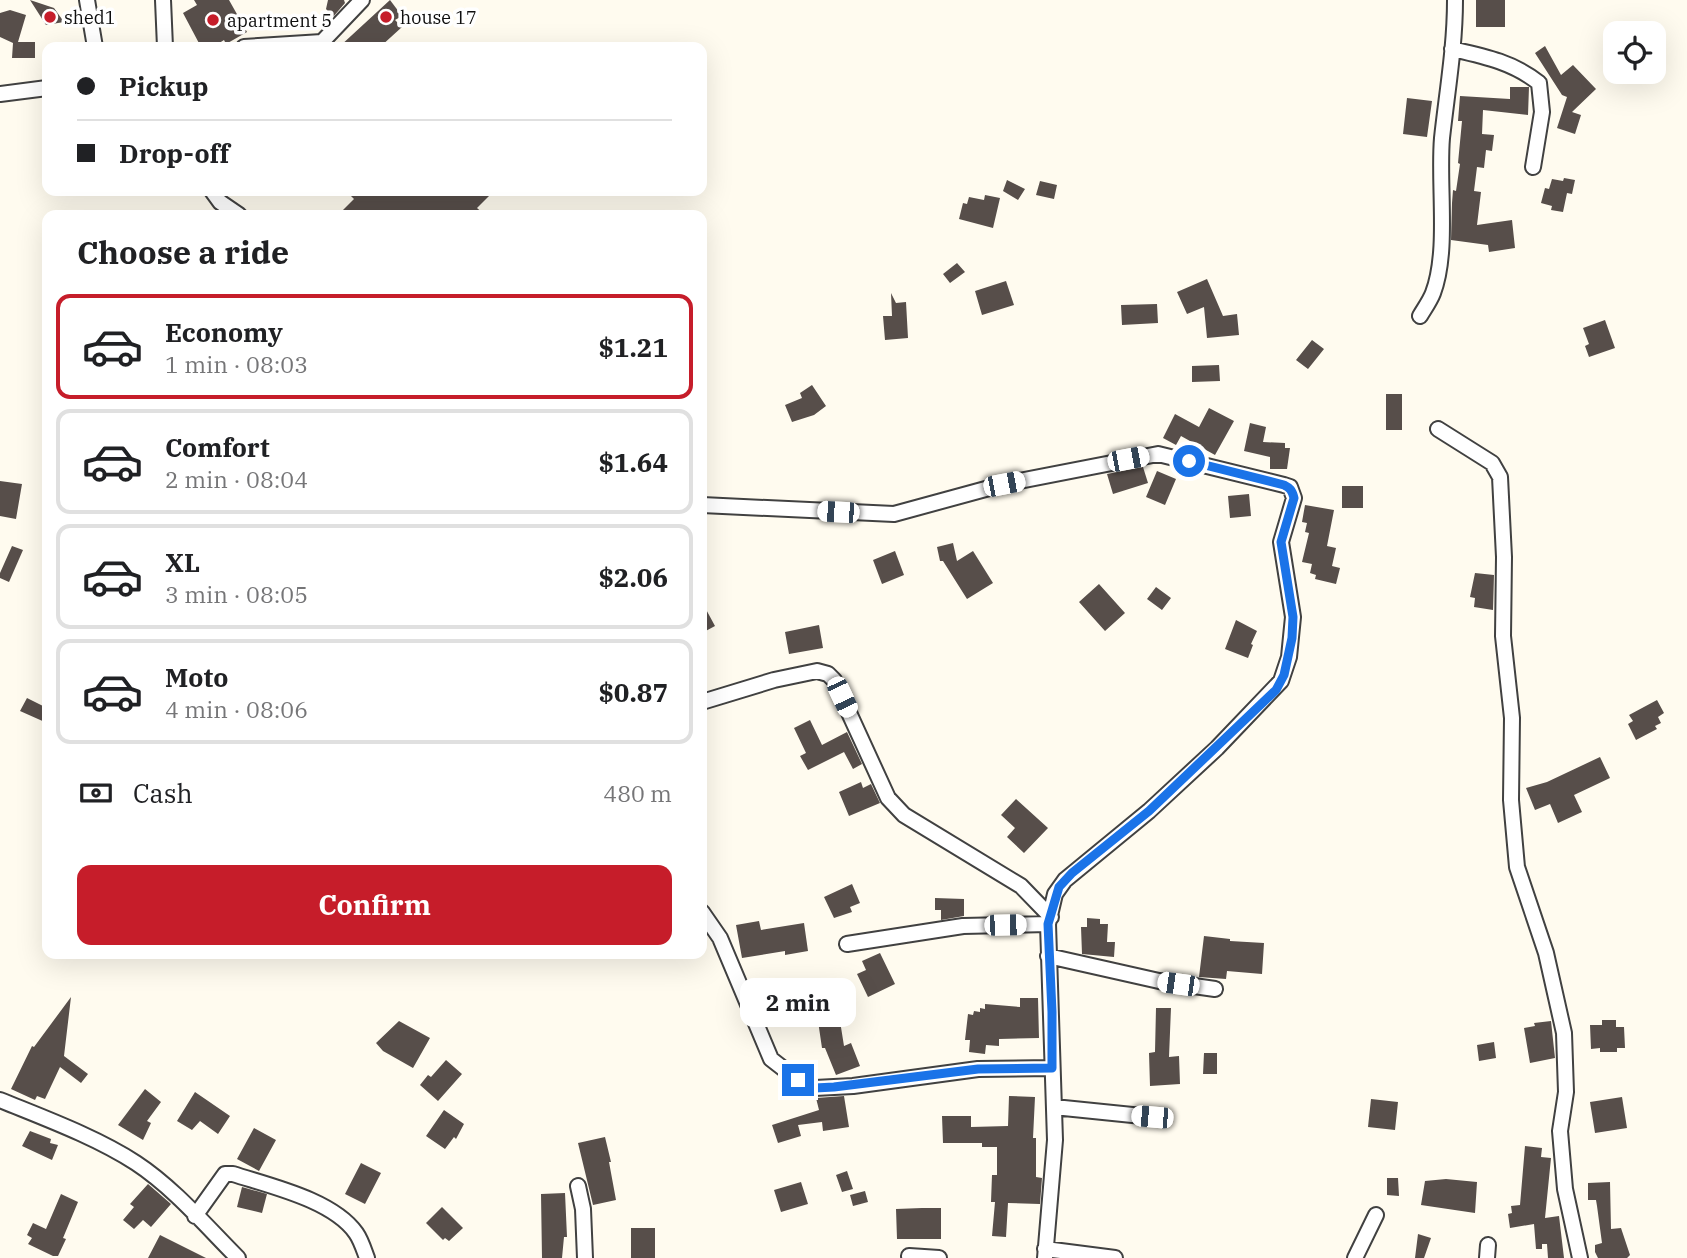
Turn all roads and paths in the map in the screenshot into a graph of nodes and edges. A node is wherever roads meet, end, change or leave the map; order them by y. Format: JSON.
{"nodes":[{"id":1,"x":88,"y":0,"type":"edge"},
{"id":2,"x":163,"y":0,"type":"edge"},
{"id":3,"x":362,"y":0,"type":"edge"},
{"id":4,"x":1455,"y":0,"type":"edge"},
{"id":5,"x":94,"y":42,"type":"edge"},
{"id":6,"x":165,"y":42,"type":"edge"},
{"id":7,"x":322,"y":42,"type":"edge"},
{"id":8,"x":1452,"y":49,"type":"junction"},
{"id":9,"x":42,"y":89,"type":"edge"},
{"id":10,"x":0,"y":94,"type":"edge"},
{"id":11,"x":1533,"y":167,"type":"dead end"},
{"id":12,"x":216,"y":196,"type":"edge"},
{"id":13,"x":232,"y":210,"type":"edge"},
{"id":14,"x":1420,"y":316,"type":"dead end"},
{"id":15,"x":1438,"y":429,"type":"dead end"},
{"id":16,"x":707,"y":505,"type":"edge"},
{"id":17,"x":707,"y":700,"type":"edge"},
{"id":18,"x":707,"y":919,"type":"edge"},
{"id":19,"x":1049,"y":921,"type":"junction"},
{"id":20,"x":848,"y":944,"type":"dead end"},
{"id":21,"x":1048,"y":956,"type":"junction"},
{"id":22,"x":1215,"y":989,"type":"dead end"},
{"id":23,"x":1052,"y":1068,"type":"junction"},
{"id":24,"x":0,"y":1100,"type":"edge"},
{"id":25,"x":1054,"y":1107,"type":"junction"},
{"id":26,"x":1152,"y":1117,"type":"dead end"},
{"id":27,"x":578,"y":1186,"type":"dead end"},
{"id":28,"x":1376,"y":1215,"type":"dead end"},
{"id":29,"x":195,"y":1216,"type":"junction"},
{"id":30,"x":1045,"y":1254,"type":"edge"},
{"id":31,"x":909,"y":1256,"type":"dead end"},
{"id":32,"x":238,"y":1258,"type":"edge"},
{"id":33,"x":367,"y":1258,"type":"edge"},
{"id":34,"x":585,"y":1258,"type":"edge"},
{"id":35,"x":939,"y":1258,"type":"edge"},
{"id":36,"x":1115,"y":1258,"type":"edge"},
{"id":37,"x":1355,"y":1258,"type":"edge"},
{"id":38,"x":1580,"y":1258,"type":"edge"}],
"edges":[{"from":1,"to":5,"type":"street"},
{"from":2,"to":6,"type":"street"},
{"from":3,"to":7,"type":"street"},
{"from":4,"to":8,"type":"street"},
{"from":8,"to":11,"type":"street"},
{"from":8,"to":14,"type":"street"},
{"from":9,"to":10,"type":"street"},
{"from":12,"to":13,"type":"street"},
{"from":15,"to":38,"type":"street"},
{"from":16,"to":19,"type":"street"},
{"from":17,"to":19,"type":"street"},
{"from":18,"to":23,"type":"street"},
{"from":19,"to":20,"type":"street"},
{"from":19,"to":21,"type":"street"},
{"from":21,"to":22,"type":"street"},
{"from":21,"to":23,"type":"street"},
{"from":23,"to":25,"type":"street"},
{"from":24,"to":29,"type":"street"},
{"from":25,"to":26,"type":"street"},
{"from":25,"to":30,"type":"street"},
{"from":27,"to":34,"type":"street"},
{"from":28,"to":37,"type":"street"},
{"from":29,"to":32,"type":"street"},
{"from":29,"to":33,"type":"street"},
{"from":30,"to":36,"type":"street"},
{"from":31,"to":35,"type":"street"}]}
